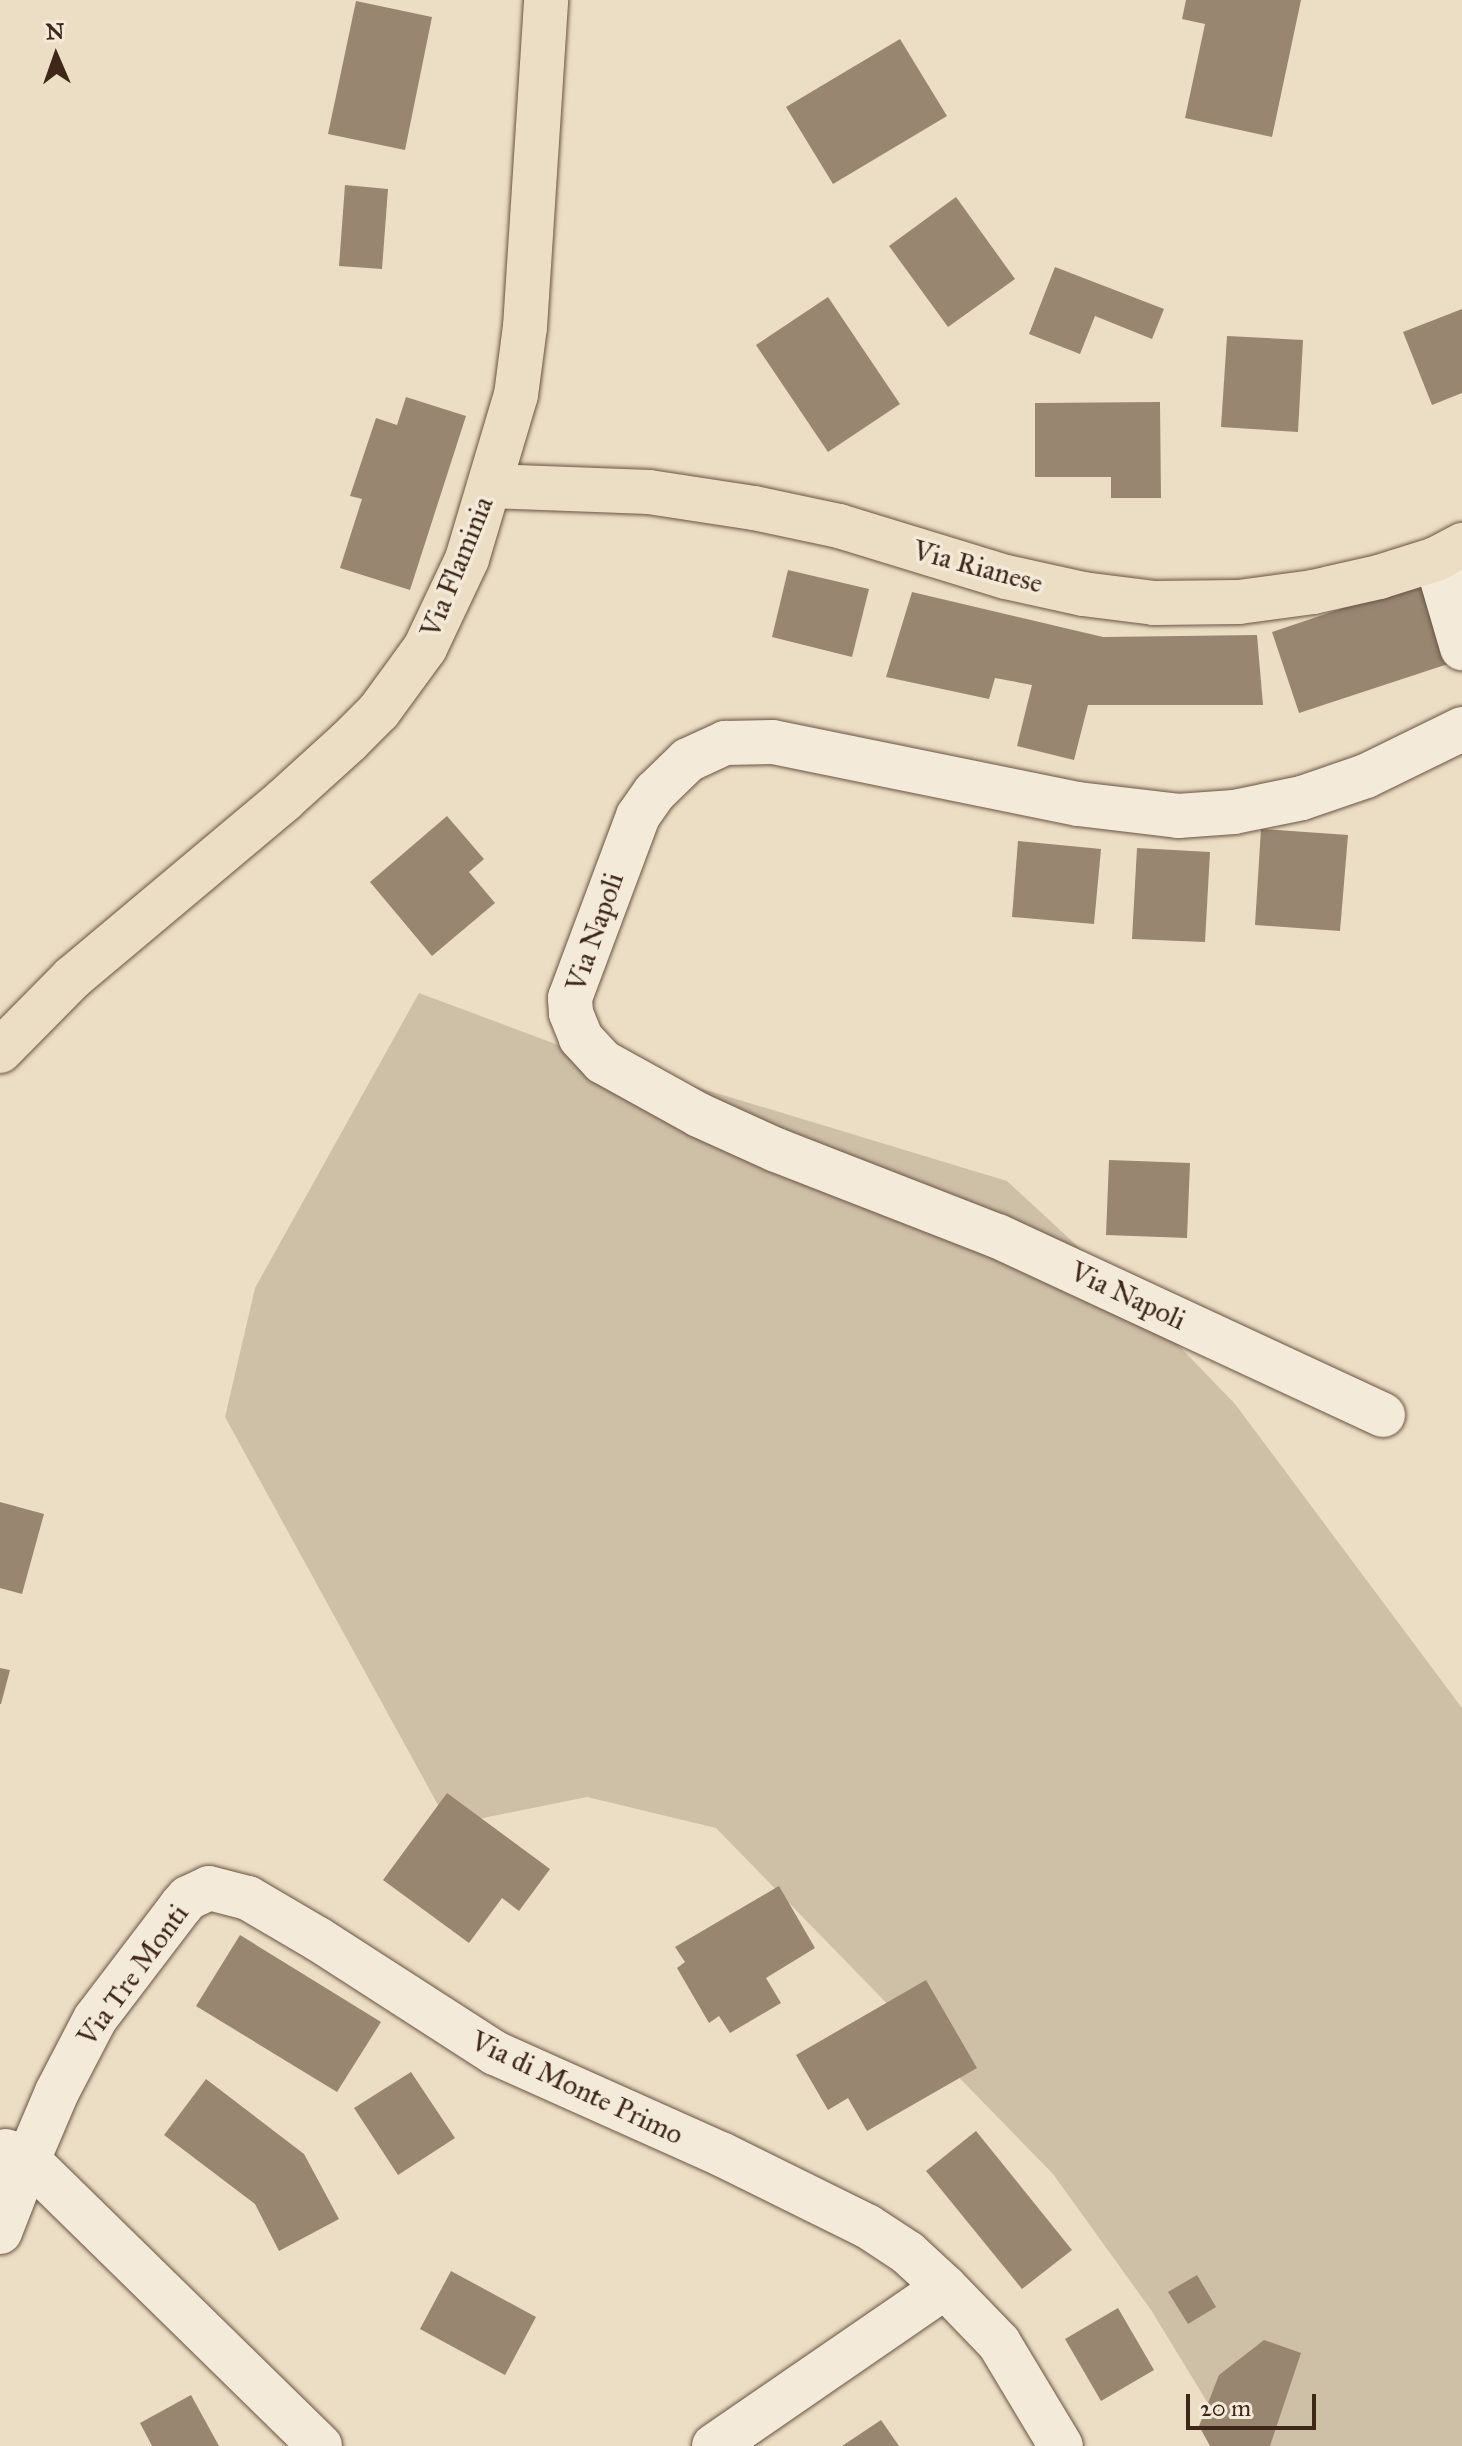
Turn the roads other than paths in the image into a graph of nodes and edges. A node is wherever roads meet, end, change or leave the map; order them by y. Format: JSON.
{"nodes":[{"id":1,"x":546,"y":0,"type":"edge"},
{"id":2,"x":490,"y":486,"type":"junction"},
{"id":3,"x":1449,"y":552,"type":"edge"},
{"id":4,"x":1462,"y":648,"type":"edge"},
{"id":5,"x":1462,"y":729,"type":"edge"},
{"id":6,"x":0,"y":1051,"type":"edge"},
{"id":7,"x":1383,"y":1415,"type":"dead end"},
{"id":8,"x":209,"y":1888,"type":"joint"},
{"id":9,"x":14,"y":2155,"type":"edge"},
{"id":10,"x":0,"y":2232,"type":"edge"},
{"id":11,"x":945,"y":2287,"type":"junction"},
{"id":12,"x":320,"y":2446,"type":"edge"},
{"id":13,"x":714,"y":2446,"type":"edge"},
{"id":14,"x":1061,"y":2446,"type":"edge"}],
"edges":[{"from":1,"to":2,"type":"main road","name":"Via Flaminia"},
{"from":2,"to":3,"type":"main road","name":"Via Rianese"},
{"from":2,"to":6,"type":"main road","name":"Via Flaminia"},
{"from":3,"to":4,"type":"street"},
{"from":5,"to":7,"type":"street","name":"Via Napoli"},
{"from":8,"to":9,"type":"street","name":"Via Tre Monti"},
{"from":8,"to":11,"type":"street","name":"Via di Monte Primo"},
{"from":9,"to":10,"type":"street","name":"Via Tre Monti"},
{"from":9,"to":12,"type":"street"},
{"from":11,"to":13,"type":"street"},
{"from":11,"to":14,"type":"street","name":"Via di Monte Primo"}]}
